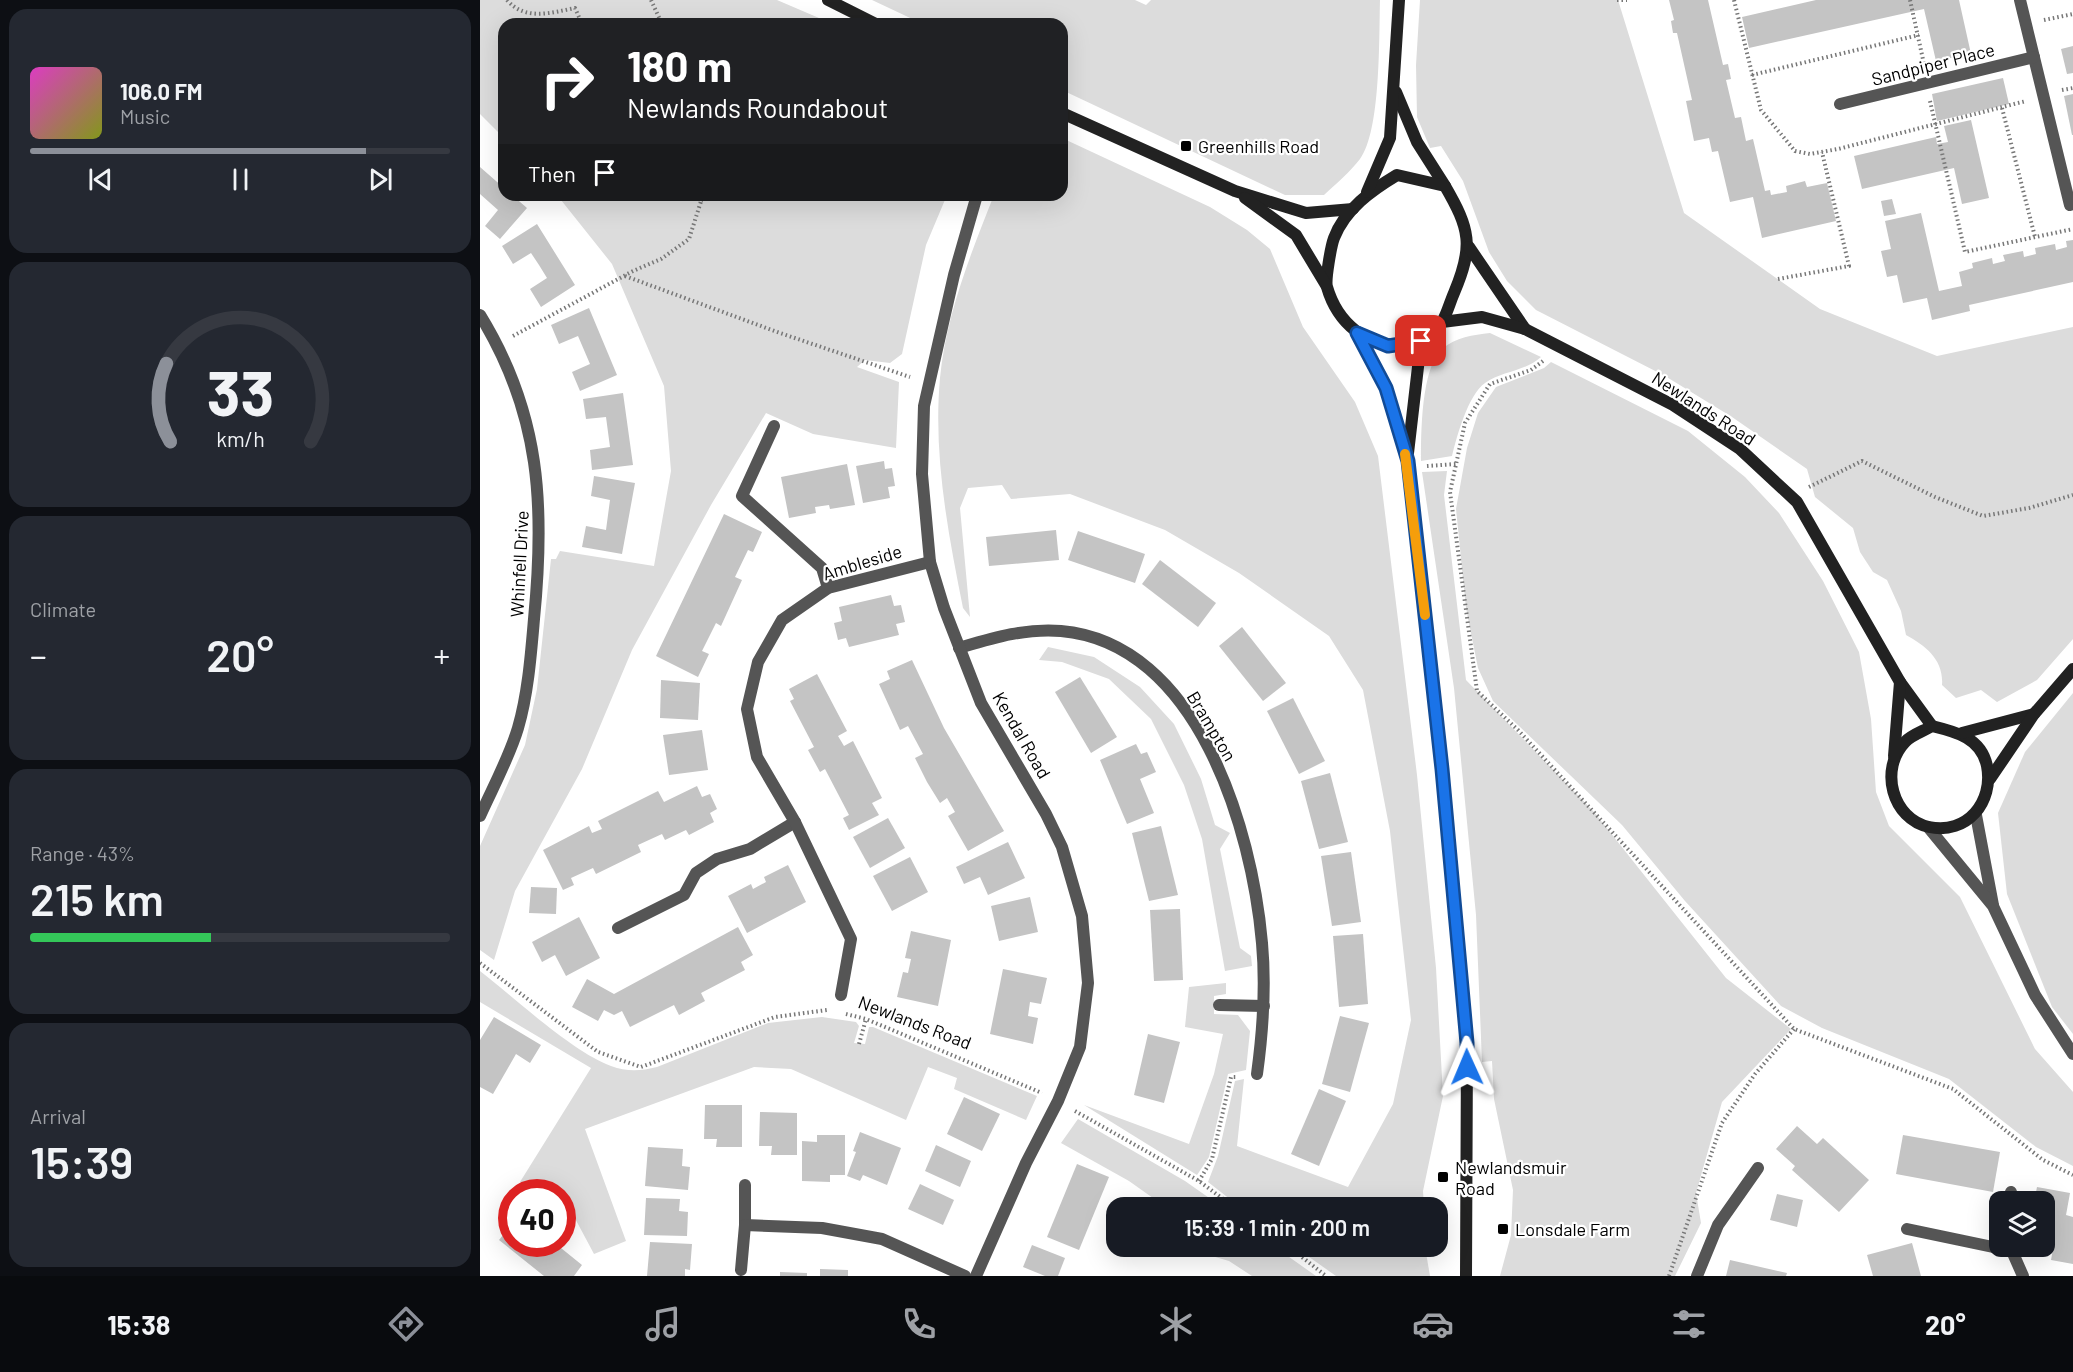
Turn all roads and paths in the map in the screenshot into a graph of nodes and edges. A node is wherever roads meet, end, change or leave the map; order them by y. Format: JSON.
{"nodes":[{"id":1,"x":507,"y":0,"type":"edge"},
{"id":2,"x":651,"y":0,"type":"edge"},
{"id":3,"x":828,"y":0,"type":"edge"},
{"id":4,"x":1399,"y":0,"type":"edge"},
{"id":5,"x":1617,"y":0,"type":"edge"},
{"id":6,"x":1627,"y":0,"type":"edge"},
{"id":7,"x":1911,"y":0,"type":"edge"},
{"id":8,"x":2020,"y":0,"type":"edge"},
{"id":9,"x":2073,"y":14,"type":"edge"},
{"id":10,"x":579,"y":18,"type":"edge"},
{"id":11,"x":659,"y":18,"type":"edge"},
{"id":12,"x":864,"y":18,"type":"edge"},
{"id":13,"x":2026,"y":24,"type":"junction"},
{"id":14,"x":2034,"y":57,"type":"junction"},
{"id":15,"x":1752,"y":75,"type":"dead end"},
{"id":16,"x":1394,"y":88,"type":"junction"},
{"id":17,"x":1840,"y":104,"type":"dead end"},
{"id":18,"x":2002,"y":108,"type":"dead end"},
{"id":19,"x":1068,"y":116,"type":"edge"},
{"id":20,"x":1934,"y":125,"type":"dead end"},
{"id":21,"x":1822,"y":152,"type":"dead end"},
{"id":22,"x":1445,"y":186,"type":"junction"},
{"id":23,"x":1235,"y":191,"type":"junction"},
{"id":24,"x":1367,"y":192,"type":"junction"},
{"id":25,"x":703,"y":201,"type":"edge"},
{"id":26,"x":975,"y":201,"type":"edge"},
{"id":27,"x":2070,"y":205,"type":"dead end"},
{"id":28,"x":1353,"y":209,"type":"junction"},
{"id":29,"x":2073,"y":229,"type":"edge"},
{"id":30,"x":2036,"y":237,"type":"junction"},
{"id":31,"x":1469,"y":247,"type":"junction"},
{"id":32,"x":625,"y":276,"type":"junction"},
{"id":33,"x":1778,"y":279,"type":"dead end"},
{"id":34,"x":1326,"y":285,"type":"junction"},
{"id":35,"x":480,"y":315,"type":"edge"},
{"id":36,"x":1442,"y":322,"type":"junction"},
{"id":37,"x":1525,"y":329,"type":"junction"},
{"id":38,"x":1357,"y":333,"type":"junction"},
{"id":39,"x":1421,"y":341,"type":"junction"},
{"id":40,"x":496,"y":345,"type":"junction"},
{"id":41,"x":1562,"y":347,"type":"junction"},
{"id":42,"x":929,"y":381,"type":"junction"},
{"id":43,"x":774,"y":426,"type":"dead end"},
{"id":44,"x":1408,"y":464,"type":"junction"},
{"id":45,"x":1456,"y":464,"type":"junction"},
{"id":46,"x":2073,"y":495,"type":"edge"},
{"id":47,"x":1791,"y":496,"type":"junction"},
{"id":48,"x":930,"y":562,"type":"junction"},
{"id":49,"x":828,"y":588,"type":"junction"},
{"id":50,"x":959,"y":648,"type":"junction"},
{"id":51,"x":2073,"y":669,"type":"edge"},
{"id":52,"x":1900,"y":682,"type":"junction"},
{"id":53,"x":2034,"y":714,"type":"junction"},
{"id":54,"x":1932,"y":726,"type":"junction"},
{"id":55,"x":1962,"y":733,"type":"junction"},
{"id":56,"x":1893,"y":763,"type":"junction"},
{"id":57,"x":1990,"y":779,"type":"junction"},
{"id":58,"x":480,"y":815,"type":"edge"},
{"id":59,"x":1976,"y":815,"type":"junction"},
{"id":60,"x":795,"y":822,"type":"junction"},
{"id":61,"x":1928,"y":827,"type":"junction"},
{"id":62,"x":1993,"y":906,"type":"junction"},
{"id":63,"x":618,"y":928,"type":"dead end"},
{"id":64,"x":480,"y":963,"type":"edge"},
{"id":65,"x":841,"y":995,"type":"dead end"},
{"id":66,"x":1219,"y":1005,"type":"dead end"},
{"id":67,"x":1264,"y":1006,"type":"junction"},
{"id":68,"x":831,"y":1011,"type":"dead end"},
{"id":69,"x":837,"y":1012,"type":"dead end"},
{"id":70,"x":866,"y":1019,"type":"junction"},
{"id":71,"x":1794,"y":1029,"type":"junction"},
{"id":72,"x":859,"y":1044,"type":"dead end"},
{"id":73,"x":2073,"y":1054,"type":"edge"},
{"id":74,"x":1257,"y":1074,"type":"joint"},
{"id":75,"x":1058,"y":1101,"type":"junction"},
{"id":76,"x":1758,"y":1168,"type":"dead end"},
{"id":77,"x":2073,"y":1174,"type":"edge"},
{"id":78,"x":1199,"y":1181,"type":"junction"},
{"id":79,"x":745,"y":1185,"type":"dead end"},
{"id":80,"x":1220,"y":1197,"type":"edge"},
{"id":81,"x":745,"y":1225,"type":"junction"},
{"id":82,"x":1907,"y":1229,"type":"dead end"},
{"id":83,"x":1989,"y":1246,"type":"edge"},
{"id":84,"x":1302,"y":1257,"type":"edge"},
{"id":85,"x":2015,"y":1257,"type":"edge"},
{"id":86,"x":741,"y":1270,"type":"dead end"},
{"id":87,"x":965,"y":1276,"type":"edge"},
{"id":88,"x":976,"y":1276,"type":"edge"},
{"id":89,"x":1326,"y":1276,"type":"edge"},
{"id":90,"x":1466,"y":1276,"type":"edge"},
{"id":91,"x":1669,"y":1276,"type":"edge"},
{"id":92,"x":1697,"y":1276,"type":"edge"},
{"id":93,"x":2023,"y":1276,"type":"edge"}],
"edges":[{"from":1,"to":10,"type":"path"},
{"from":2,"to":11,"type":"path"},
{"from":3,"to":12,"type":"street"},
{"from":4,"to":16,"type":"street"},
{"from":5,"to":6,"type":"path"},
{"from":7,"to":15,"type":"path"},
{"from":8,"to":13,"type":"street"},
{"from":9,"to":13,"type":"path"},
{"from":13,"to":14,"type":"street"},
{"from":14,"to":17,"type":"street","name":"Sandpiper Place"},
{"from":14,"to":27,"type":"street"},
{"from":16,"to":22,"type":"street"},
{"from":16,"to":24,"type":"street"},
{"from":18,"to":30,"type":"path"},
{"from":19,"to":23,"type":"street"},
{"from":20,"to":30,"type":"path"},
{"from":21,"to":33,"type":"path"},
{"from":22,"to":24,"type":"street"},
{"from":22,"to":31,"type":"street"},
{"from":23,"to":28,"type":"street"},
{"from":23,"to":34,"type":"street"},
{"from":24,"to":28,"type":"street"},
{"from":25,"to":32,"type":"path"},
{"from":26,"to":42,"type":"street","name":"Kendal Road"},
{"from":28,"to":34,"type":"street"},
{"from":29,"to":30,"type":"path"},
{"from":31,"to":36,"type":"street"},
{"from":31,"to":37,"type":"street","name":"Newlands Road"},
{"from":32,"to":40,"type":"path"},
{"from":32,"to":42,"type":"path"},
{"from":34,"to":38,"type":"street"},
{"from":35,"to":40,"type":"street","name":"Whinfell Drive"},
{"from":36,"to":37,"type":"street","name":"Newlands Road"},
{"from":36,"to":39,"type":"street"},
{"from":37,"to":41,"type":"street","name":"Newlands Road"},
{"from":38,"to":39,"type":"street"},
{"from":38,"to":44,"type":"street"},
{"from":39,"to":44,"type":"street"},
{"from":40,"to":58,"type":"street","name":"Whinfell Drive"},
{"from":41,"to":45,"type":"path"},
{"from":41,"to":47,"type":"street","name":"Newlands Road"},
{"from":42,"to":48,"type":"street","name":"Kendal Road"},
{"from":43,"to":49,"type":"street"},
{"from":44,"to":45,"type":"path"},
{"from":44,"to":90,"type":"street"},
{"from":45,"to":71,"type":"path"},
{"from":46,"to":47,"type":"path"},
{"from":47,"to":52,"type":"street","name":"Newlands Road"},
{"from":48,"to":49,"type":"street","name":"Ambleside"},
{"from":48,"to":50,"type":"street","name":"Kendal Road"},
{"from":49,"to":60,"type":"street","name":"Ambleside"},
{"from":50,"to":67,"type":"street","name":"Brampton"},
{"from":50,"to":75,"type":"street","name":"Kendal Road"},
{"from":51,"to":53,"type":"street"},
{"from":52,"to":54,"type":"street","name":"Newlands Road"},
{"from":52,"to":56,"type":"street"},
{"from":53,"to":55,"type":"street"},
{"from":53,"to":57,"type":"street"},
{"from":54,"to":55,"type":"street"},
{"from":54,"to":56,"type":"street"},
{"from":55,"to":57,"type":"street"},
{"from":56,"to":61,"type":"street"},
{"from":57,"to":59,"type":"street"},
{"from":59,"to":61,"type":"street"},
{"from":59,"to":62,"type":"street"},
{"from":60,"to":63,"type":"street"},
{"from":60,"to":65,"type":"street","name":"Ambleside"},
{"from":61,"to":62,"type":"street"},
{"from":62,"to":73,"type":"street"},
{"from":64,"to":68,"type":"path","name":"Newlands Road"},
{"from":66,"to":67,"type":"street"},
{"from":67,"to":74,"type":"street","name":"Brampton"},
{"from":69,"to":70,"type":"path","name":"Newlands Road"},
{"from":70,"to":72,"type":"path"},
{"from":70,"to":75,"type":"path","name":"Newlands Road"},
{"from":71,"to":77,"type":"path"},
{"from":71,"to":91,"type":"path"},
{"from":74,"to":78,"type":"path"},
{"from":75,"to":78,"type":"path","name":"Newlands Road"},
{"from":75,"to":88,"type":"street","name":"Kendal Road"},
{"from":76,"to":92,"type":"street"},
{"from":78,"to":80,"type":"path","name":"Newlands Road"},
{"from":79,"to":81,"type":"street"},
{"from":81,"to":86,"type":"street"},
{"from":81,"to":87,"type":"street"},
{"from":82,"to":83,"type":"street"},
{"from":84,"to":89,"type":"path"},
{"from":85,"to":93,"type":"street"}]}
